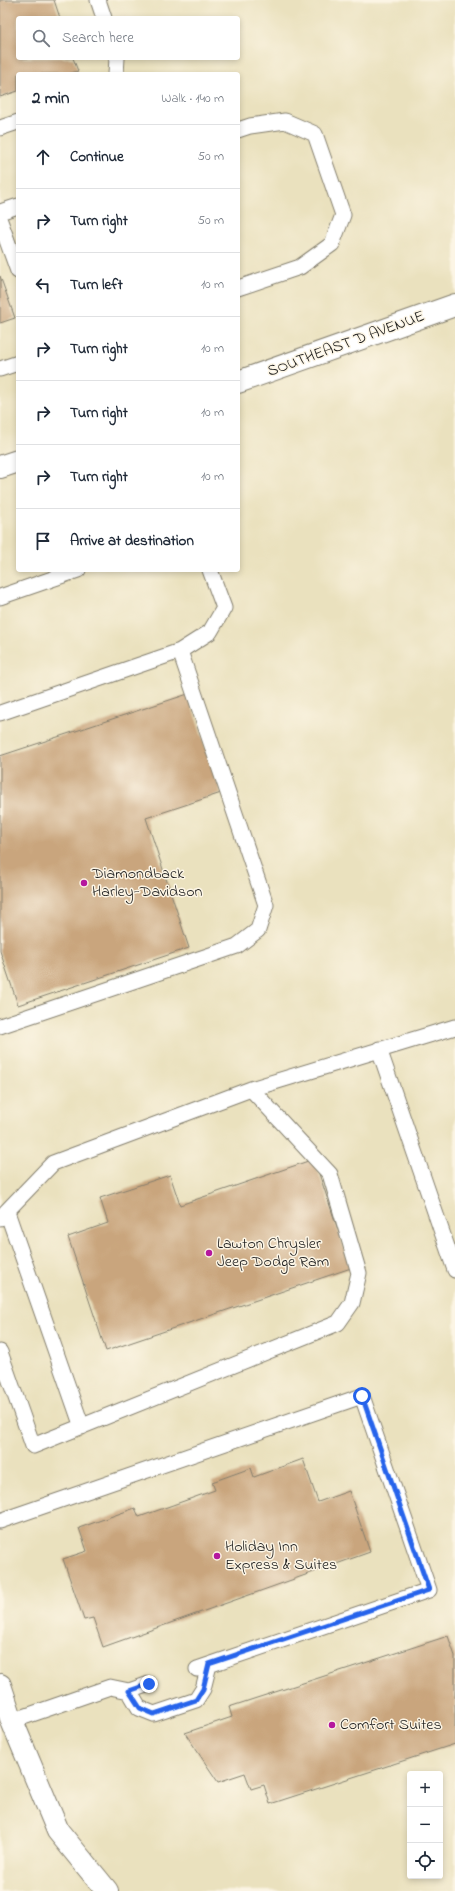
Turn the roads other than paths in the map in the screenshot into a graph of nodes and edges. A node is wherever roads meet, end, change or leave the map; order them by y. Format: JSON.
{"nodes":[{"id":1,"x":98,"y":0,"type":"edge"},
{"id":2,"x":103,"y":16,"type":"edge"},
{"id":3,"x":117,"y":60,"type":"edge"},
{"id":4,"x":116,"y":72,"type":"edge"},
{"id":5,"x":16,"y":123,"type":"edge"},
{"id":6,"x":0,"y":128,"type":"edge"},
{"id":7,"x":240,"y":129,"type":"edge"},
{"id":8,"x":16,"y":207,"type":"edge"},
{"id":9,"x":0,"y":212,"type":"edge"},
{"id":10,"x":0,"y":221,"type":"edge"},
{"id":11,"x":16,"y":265,"type":"edge"},
{"id":12,"x":240,"y":287,"type":"edge"},
{"id":13,"x":455,"y":305,"type":"edge"},
{"id":14,"x":16,"y":364,"type":"edge"},
{"id":15,"x":0,"y":369,"type":"edge"},
{"id":16,"x":240,"y":381,"type":"edge"},
{"id":17,"x":16,"y":461,"type":"edge"},
{"id":18,"x":0,"y":467,"type":"edge"},
{"id":19,"x":72,"y":572,"type":"edge"},
{"id":20,"x":211,"y":572,"type":"edge"},
{"id":21,"x":0,"y":596,"type":"edge"},
{"id":22,"x":180,"y":651,"type":"junction"},
{"id":23,"x":0,"y":713,"type":"edge"},
{"id":24,"x":0,"y":1026,"type":"edge"},
{"id":25,"x":455,"y":1027,"type":"edge"},
{"id":26,"x":379,"y":1049,"type":"junction"},
{"id":27,"x":251,"y":1089,"type":"junction"},
{"id":28,"x":3,"y":1215,"type":"edge"},
{"id":29,"x":455,"y":1270,"type":"edge"},
{"id":30,"x":0,"y":1352,"type":"edge"},
{"id":31,"x":82,"y":1427,"type":"junction"},
{"id":32,"x":0,"y":1521,"type":"edge"},
{"id":33,"x":149,"y":1684,"type":"dead end"},
{"id":34,"x":0,"y":1685,"type":"edge"},
{"id":35,"x":129,"y":1691,"type":"junction"},
{"id":36,"x":12,"y":1721,"type":"junction"},
{"id":37,"x":107,"y":1891,"type":"edge"}],
"edges":[{"from":1,"to":2,"type":"lane"},
{"from":3,"to":4,"type":"lane"},
{"from":5,"to":6,"type":"lane"},
{"from":7,"to":12,"type":"lane"},
{"from":8,"to":9,"type":"lane"},
{"from":10,"to":11,"type":"lane"},
{"from":13,"to":16,"type":"street","name":"SOUTHEAST D AVENUE"},
{"from":14,"to":15,"type":"lane"},
{"from":17,"to":18,"type":"street"},
{"from":19,"to":21,"type":"lane"},
{"from":20,"to":22,"type":"lane"},
{"from":22,"to":23,"type":"lane"},
{"from":22,"to":24,"type":"lane"},
{"from":25,"to":26,"type":"lane"},
{"from":26,"to":27,"type":"lane"},
{"from":26,"to":29,"type":"lane"},
{"from":27,"to":28,"type":"lane"},
{"from":27,"to":31,"type":"lane"},
{"from":28,"to":31,"type":"lane"},
{"from":30,"to":31,"type":"lane"},
{"from":32,"to":35,"type":"lane"},
{"from":33,"to":35,"type":"lane"},
{"from":34,"to":36,"type":"street"},
{"from":35,"to":36,"type":"lane"},
{"from":36,"to":37,"type":"street"}]}
